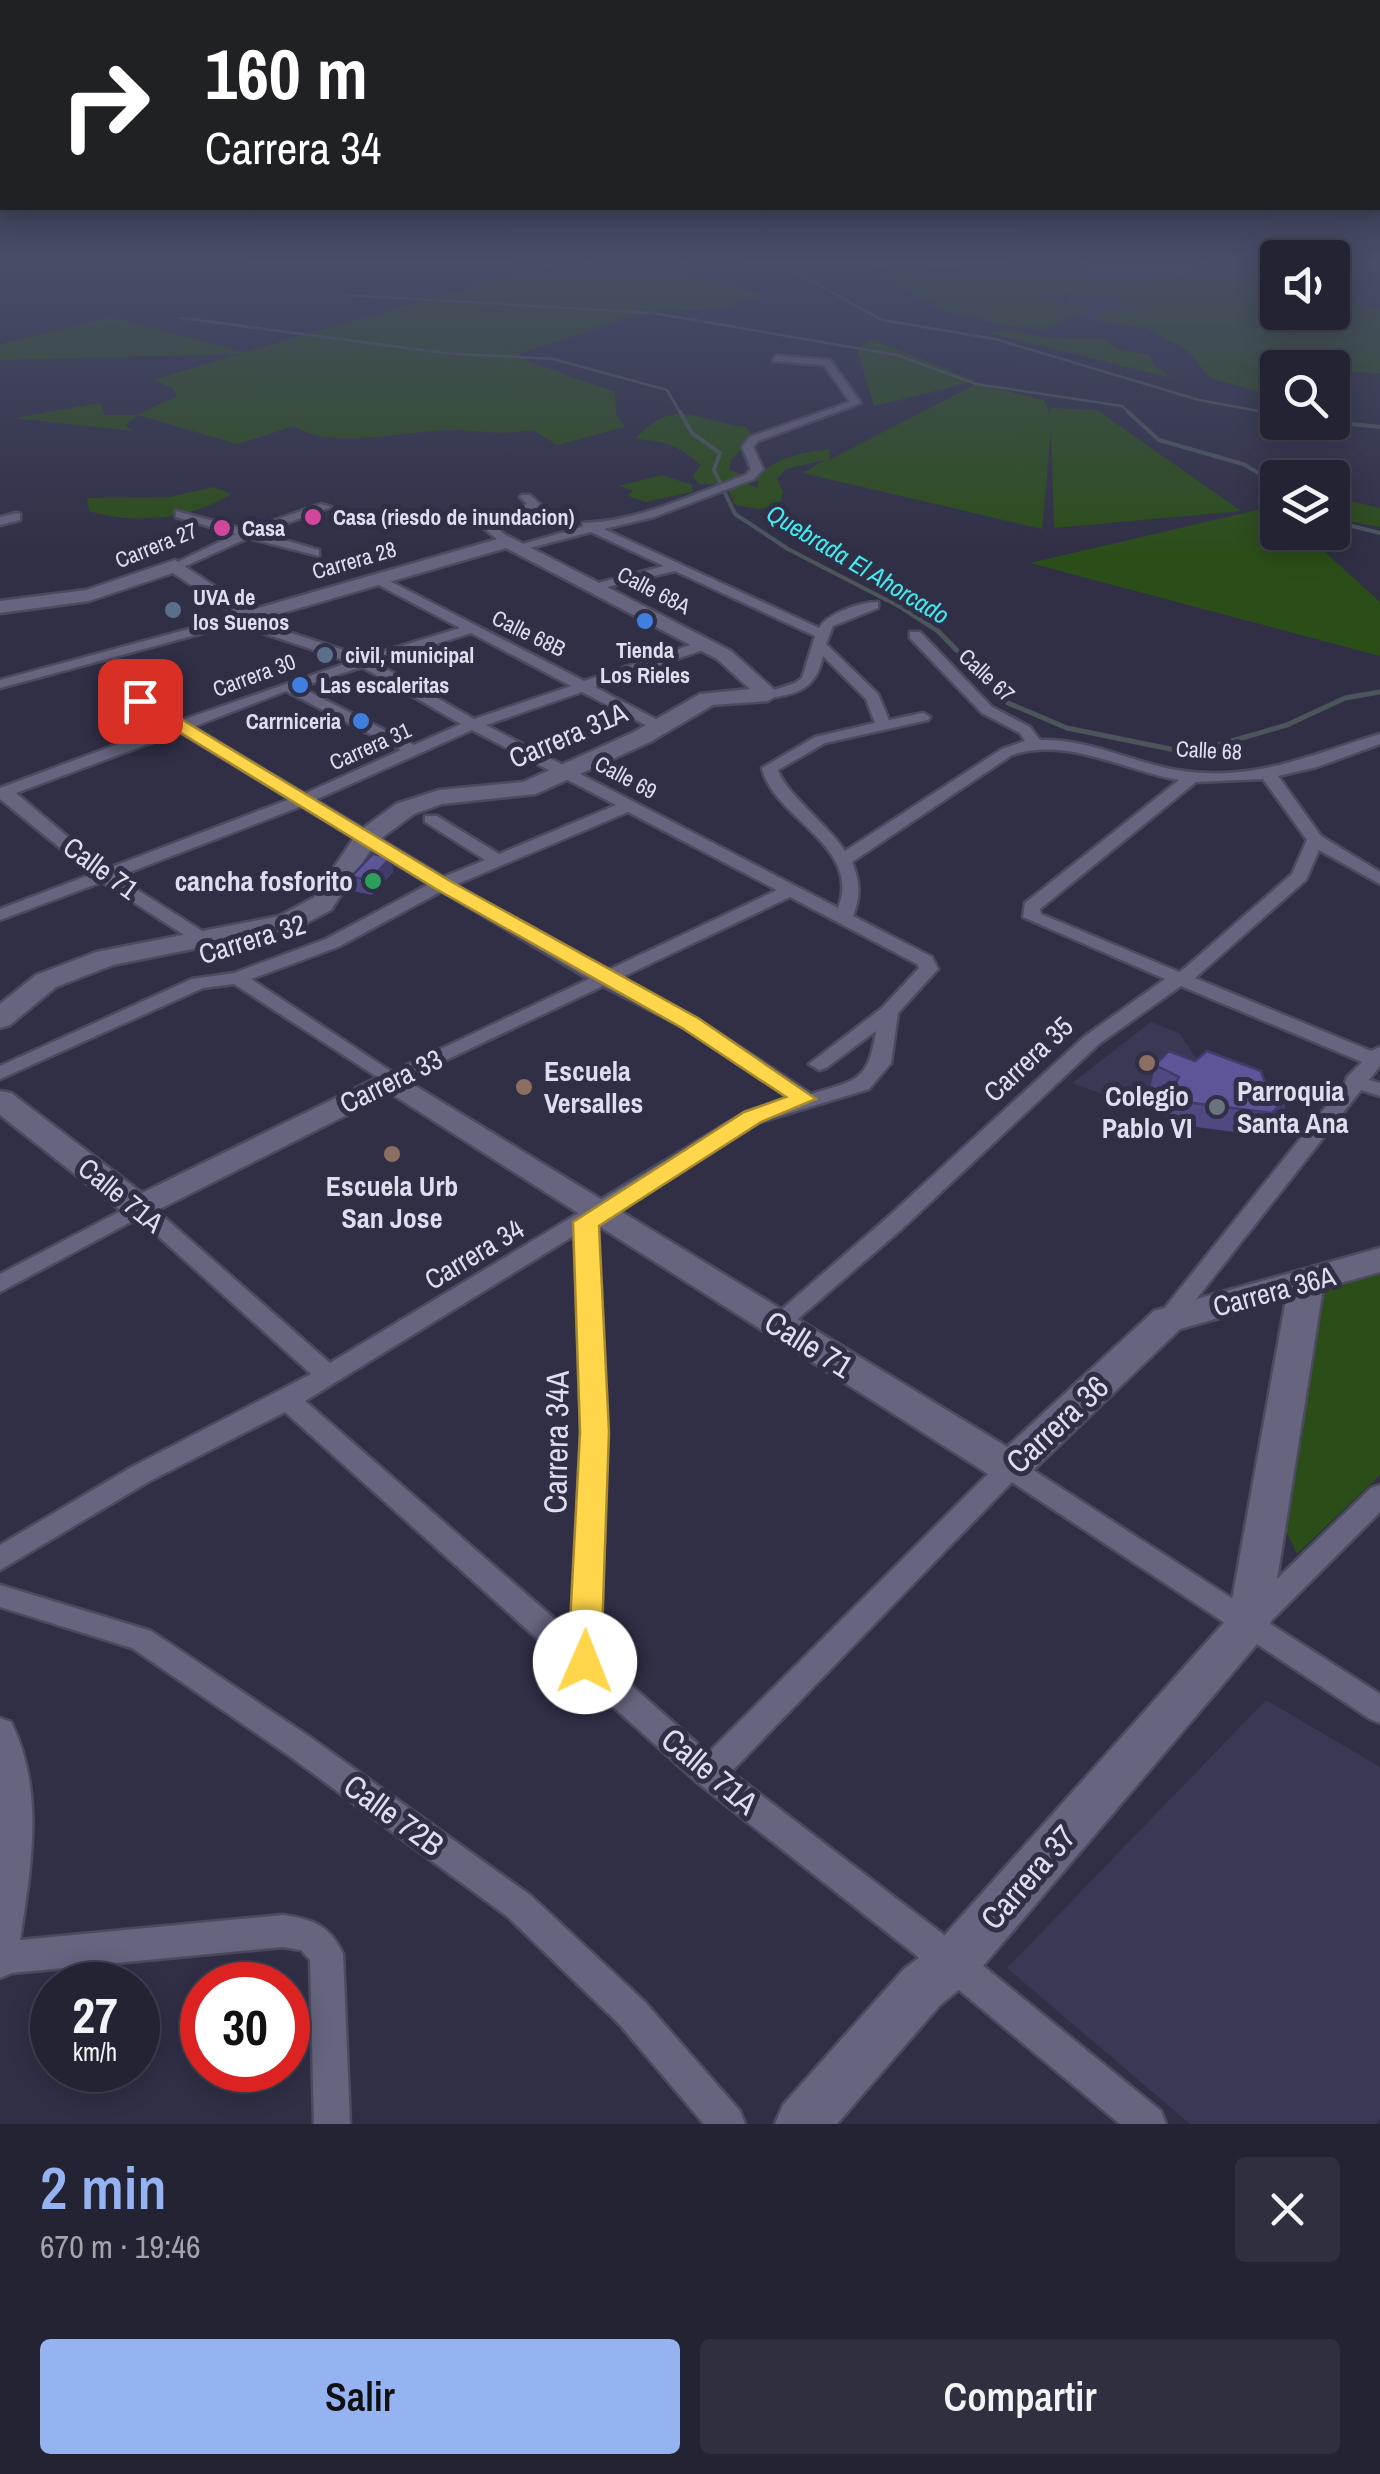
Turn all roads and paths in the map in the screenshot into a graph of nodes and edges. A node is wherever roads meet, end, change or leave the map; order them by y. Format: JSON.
{"nodes":[{"id":1,"x":776,"y":360,"type":"dead end"},
{"id":2,"x":526,"y":497,"type":"dead end"},
{"id":3,"x":325,"y":507,"type":"dead end"},
{"id":4,"x":180,"y":514,"type":"dead end"},
{"id":5,"x":16,"y":517,"type":"dead end"},
{"id":6,"x":0,"y":521,"type":"edge"},
{"id":7,"x":587,"y":526,"type":"junction"},
{"id":8,"x":246,"y":534,"type":"junction"},
{"id":9,"x":505,"y":545,"type":"junction"},
{"id":10,"x":315,"y":553,"type":"dead end"},
{"id":11,"x":175,"y":566,"type":"junction"},
{"id":12,"x":677,"y":567,"type":"junction"},
{"id":13,"x":378,"y":580,"type":"junction"},
{"id":14,"x":595,"y":588,"type":"junction"},
{"id":15,"x":873,"y":605,"type":"dead end"},
{"id":16,"x":0,"y":607,"type":"edge"},
{"id":17,"x":242,"y":618,"type":"junction"},
{"id":18,"x":470,"y":629,"type":"junction"},
{"id":19,"x":915,"y":635,"type":"dead end"},
{"id":20,"x":820,"y":640,"type":"junction"},
{"id":21,"x":704,"y":644,"type":"junction"},
{"id":22,"x":360,"y":660,"type":"junction"},
{"id":23,"x":0,"y":684,"type":"edge"},
{"id":24,"x":286,"y":686,"type":"junction"},
{"id":25,"x":583,"y":686,"type":"junction"},
{"id":26,"x":118,"y":688,"type":"dead end"},
{"id":27,"x":768,"y":694,"type":"junction"},
{"id":28,"x":923,"y":717,"type":"dead end"},
{"id":29,"x":882,"y":723,"type":"junction"},
{"id":30,"x":473,"y":724,"type":"junction"},
{"id":31,"x":180,"y":725,"type":"junction"},
{"id":32,"x":660,"y":727,"type":"junction"},
{"id":33,"x":1380,"y":739,"type":"edge"},
{"id":34,"x":1033,"y":741,"type":"junction"},
{"id":35,"x":414,"y":751,"type":"junction"},
{"id":36,"x":564,"y":772,"type":"junction"},
{"id":37,"x":1268,"y":774,"type":"junction"},
{"id":38,"x":1192,"y":777,"type":"junction"},
{"id":39,"x":2,"y":793,"type":"edge"},
{"id":40,"x":303,"y":800,"type":"junction"},
{"id":41,"x":628,"y":806,"type":"junction"},
{"id":42,"x":431,"y":819,"type":"dead end"},
{"id":43,"x":367,"y":837,"type":"junction"},
{"id":44,"x":1316,"y":840,"type":"junction"},
{"id":45,"x":844,"y":859,"type":"junction"},
{"id":46,"x":498,"y":861,"type":"junction"},
{"id":47,"x":1375,"y":873,"type":"edge"},
{"id":48,"x":104,"y":876,"type":"junction"},
{"id":49,"x":442,"y":884,"type":"junction"},
{"id":50,"x":789,"y":892,"type":"junction"},
{"id":51,"x":0,"y":915,"type":"edge"},
{"id":52,"x":843,"y":918,"type":"junction"},
{"id":53,"x":201,"y":938,"type":"junction"},
{"id":54,"x":237,"y":978,"type":"junction"},
{"id":55,"x":603,"y":978,"type":"junction"},
{"id":56,"x":1176,"y":980,"type":"junction"},
{"id":57,"x":889,"y":1012,"type":"junction"},
{"id":58,"x":0,"y":1019,"type":"edge"},
{"id":59,"x":1377,"y":1057,"type":"edge"},
{"id":60,"x":819,"y":1064,"type":"dead end"},
{"id":61,"x":0,"y":1073,"type":"edge"},
{"id":62,"x":391,"y":1080,"type":"junction"},
{"id":63,"x":1354,"y":1081,"type":"junction"},
{"id":64,"x":1380,"y":1090,"type":"edge"},
{"id":65,"x":804,"y":1099,"type":"junction"},
{"id":66,"x":0,"y":1100,"type":"edge"},
{"id":67,"x":140,"y":1208,"type":"junction"},
{"id":68,"x":594,"y":1217,"type":"junction"},
{"id":69,"x":1380,"y":1260,"type":"edge"},
{"id":70,"x":0,"y":1284,"type":"edge"},
{"id":71,"x":1306,"y":1284,"type":"junction"},
{"id":72,"x":1167,"y":1320,"type":"junction"},
{"id":73,"x":777,"y":1324,"type":"junction"},
{"id":74,"x":328,"y":1375,"type":"junction"},
{"id":75,"x":287,"y":1400,"type":"junction"},
{"id":76,"x":1010,"y":1468,"type":"junction"},
{"id":77,"x":1380,"y":1495,"type":"edge"},
{"id":78,"x":0,"y":1559,"type":"edge"},
{"id":79,"x":0,"y":1596,"type":"edge"},
{"id":80,"x":1249,"y":1624,"type":"junction"},
{"id":81,"x":585,"y":1662,"type":"junction"},
{"id":82,"x":1380,"y":1710,"type":"edge"},
{"id":83,"x":0,"y":1731,"type":"edge"},
{"id":84,"x":709,"y":1773,"type":"junction"},
{"id":85,"x":0,"y":1959,"type":"edge"},
{"id":86,"x":953,"y":1963,"type":"junction"},
{"id":87,"x":332,"y":2124,"type":"edge"},
{"id":88,"x":728,"y":2124,"type":"edge"},
{"id":89,"x":802,"y":2124,"type":"edge"},
{"id":90,"x":1148,"y":2124,"type":"edge"}],
"edges":[{"from":1,"to":7,"type":"street","name":"Carrera 28"},
{"from":2,"to":9,"type":"street","name":"Calle 68A"},
{"from":3,"to":8,"type":"street","name":"Carrera 27"},
{"from":4,"to":8,"type":"street"},
{"from":5,"to":6,"type":"street"},
{"from":7,"to":9,"type":"street","name":"Carrera 28"},
{"from":7,"to":12,"type":"street"},
{"from":8,"to":10,"type":"street"},
{"from":8,"to":11,"type":"street","name":"Carrera 27"},
{"from":9,"to":13,"type":"street","name":"Carrera 28"},
{"from":9,"to":14,"type":"street","name":"Calle 68A"},
{"from":11,"to":16,"type":"street","name":"Carrera 27"},
{"from":11,"to":17,"type":"street","name":"Calle 69"},
{"from":12,"to":14,"type":"street"},
{"from":12,"to":20,"type":"street"},
{"from":13,"to":17,"type":"street","name":"Carrera 28"},
{"from":13,"to":18,"type":"street","name":"Calle 68B"},
{"from":14,"to":21,"type":"street","name":"Calle 68A"},
{"from":15,"to":20,"type":"street"},
{"from":17,"to":22,"type":"street","name":"Calle 69"},
{"from":17,"to":23,"type":"street","name":"Carrera 28"},
{"from":18,"to":22,"type":"street","name":"Carrera 30"},
{"from":18,"to":25,"type":"street","name":"Calle 68B"},
{"from":19,"to":34,"type":"street","name":"Calle 67"},
{"from":20,"to":27,"type":"street","name":"Carrera 31A"},
{"from":20,"to":29,"type":"street"},
{"from":21,"to":25,"type":"street","name":"Carrera 31"},
{"from":21,"to":27,"type":"street","name":"Calle 68A"},
{"from":22,"to":24,"type":"street","name":"Carrera 30"},
{"from":22,"to":30,"type":"street","name":"Calle 69"},
{"from":24,"to":31,"type":"street","name":"Carrera 30"},
{"from":24,"to":35,"type":"street"},
{"from":25,"to":30,"type":"street","name":"Carrera 31"},
{"from":25,"to":32,"type":"street","name":"Calle 68B"},
{"from":26,"to":31,"type":"street"},
{"from":27,"to":32,"type":"street","name":"Carrera 31A"},
{"from":28,"to":29,"type":"street"},
{"from":29,"to":45,"type":"street"},
{"from":30,"to":35,"type":"street","name":"Carrera 31"},
{"from":30,"to":36,"type":"street","name":"Calle 69"},
{"from":31,"to":39,"type":"street","name":"Carrera 30"},
{"from":31,"to":40,"type":"street"},
{"from":32,"to":36,"type":"street","name":"Carrera 31A"},
{"from":33,"to":37,"type":"street","name":"Calle 68"},
{"from":34,"to":38,"type":"street","name":"Calle 68"},
{"from":34,"to":45,"type":"street"},
{"from":35,"to":40,"type":"street","name":"Carrera 31"},
{"from":36,"to":41,"type":"street","name":"Calle 69"},
{"from":36,"to":43,"type":"street","name":"Carrera 31A"},
{"from":37,"to":38,"type":"street","name":"Calle 68"},
{"from":37,"to":44,"type":"street"},
{"from":38,"to":56,"type":"street"},
{"from":39,"to":48,"type":"street","name":"Calle 71"},
{"from":40,"to":43,"type":"street"},
{"from":40,"to":48,"type":"street","name":"Carrera 31"},
{"from":41,"to":46,"type":"street","name":"Carrera 32"},
{"from":41,"to":50,"type":"street","name":"Calle 69"},
{"from":42,"to":46,"type":"street"},
{"from":43,"to":49,"type":"street"},
{"from":43,"to":53,"type":"street","name":"Carrera 31A"},
{"from":44,"to":47,"type":"street"},
{"from":44,"to":56,"type":"street","name":"Carrera 35"},
{"from":45,"to":52,"type":"street"},
{"from":46,"to":49,"type":"street","name":"Carrera 32"},
{"from":48,"to":51,"type":"street","name":"Carrera 31"},
{"from":48,"to":53,"type":"street","name":"Calle 71"},
{"from":49,"to":54,"type":"street","name":"Carrera 32"},
{"from":49,"to":55,"type":"street"},
{"from":50,"to":52,"type":"street","name":"Calle 69"},
{"from":50,"to":55,"type":"street","name":"Carrera 33"},
{"from":52,"to":57,"type":"street","name":"Calle 69"},
{"from":53,"to":58,"type":"street","name":"Carrera 31A"},
{"from":54,"to":61,"type":"street","name":"Carrera 32"},
{"from":54,"to":62,"type":"street","name":"Calle 71"},
{"from":55,"to":62,"type":"street","name":"Carrera 33"},
{"from":55,"to":65,"type":"street"},
{"from":56,"to":59,"type":"street"},
{"from":56,"to":73,"type":"street","name":"Carrera 35"},
{"from":57,"to":60,"type":"street"},
{"from":57,"to":65,"type":"street","name":"Carrera 34"},
{"from":59,"to":63,"type":"street","name":"Carrera 36"},
{"from":62,"to":67,"type":"street","name":"Carrera 33"},
{"from":62,"to":68,"type":"street","name":"Calle 71"},
{"from":63,"to":64,"type":"street"},
{"from":63,"to":72,"type":"street","name":"Carrera 36"},
{"from":65,"to":68,"type":"street","name":"Carrera 34"},
{"from":66,"to":67,"type":"street","name":"Calle 71A"},
{"from":67,"to":70,"type":"street","name":"Carrera 33"},
{"from":67,"to":74,"type":"street","name":"Calle 71A"},
{"from":68,"to":73,"type":"street","name":"Calle 71"},
{"from":68,"to":74,"type":"street","name":"Carrera 34"},
{"from":68,"to":81,"type":"street","name":"Carrera 34A"},
{"from":69,"to":71,"type":"street","name":"Carrera 36A"},
{"from":71,"to":72,"type":"street","name":"Carrera 36A"},
{"from":71,"to":80,"type":"street"},
{"from":72,"to":76,"type":"street","name":"Carrera 36"},
{"from":73,"to":76,"type":"street","name":"Calle 71"},
{"from":74,"to":75,"type":"street","name":"Carrera 34"},
{"from":75,"to":78,"type":"street","name":"Carrera 34"},
{"from":75,"to":81,"type":"street","name":"Calle 71A"},
{"from":76,"to":80,"type":"street","name":"Calle 71"},
{"from":76,"to":84,"type":"street","name":"Carrera 36"},
{"from":77,"to":80,"type":"street","name":"Carrera 37"},
{"from":79,"to":88,"type":"street","name":"Calle 72B"},
{"from":80,"to":82,"type":"street","name":"Calle 71"},
{"from":80,"to":86,"type":"street","name":"Carrera 37"},
{"from":81,"to":84,"type":"street","name":"Calle 71A"},
{"from":83,"to":85,"type":"street"},
{"from":84,"to":86,"type":"street","name":"Calle 71A"},
{"from":85,"to":87,"type":"street"},
{"from":86,"to":89,"type":"street","name":"Carrera 37"},
{"from":86,"to":90,"type":"street","name":"Calle 71A"}]}
